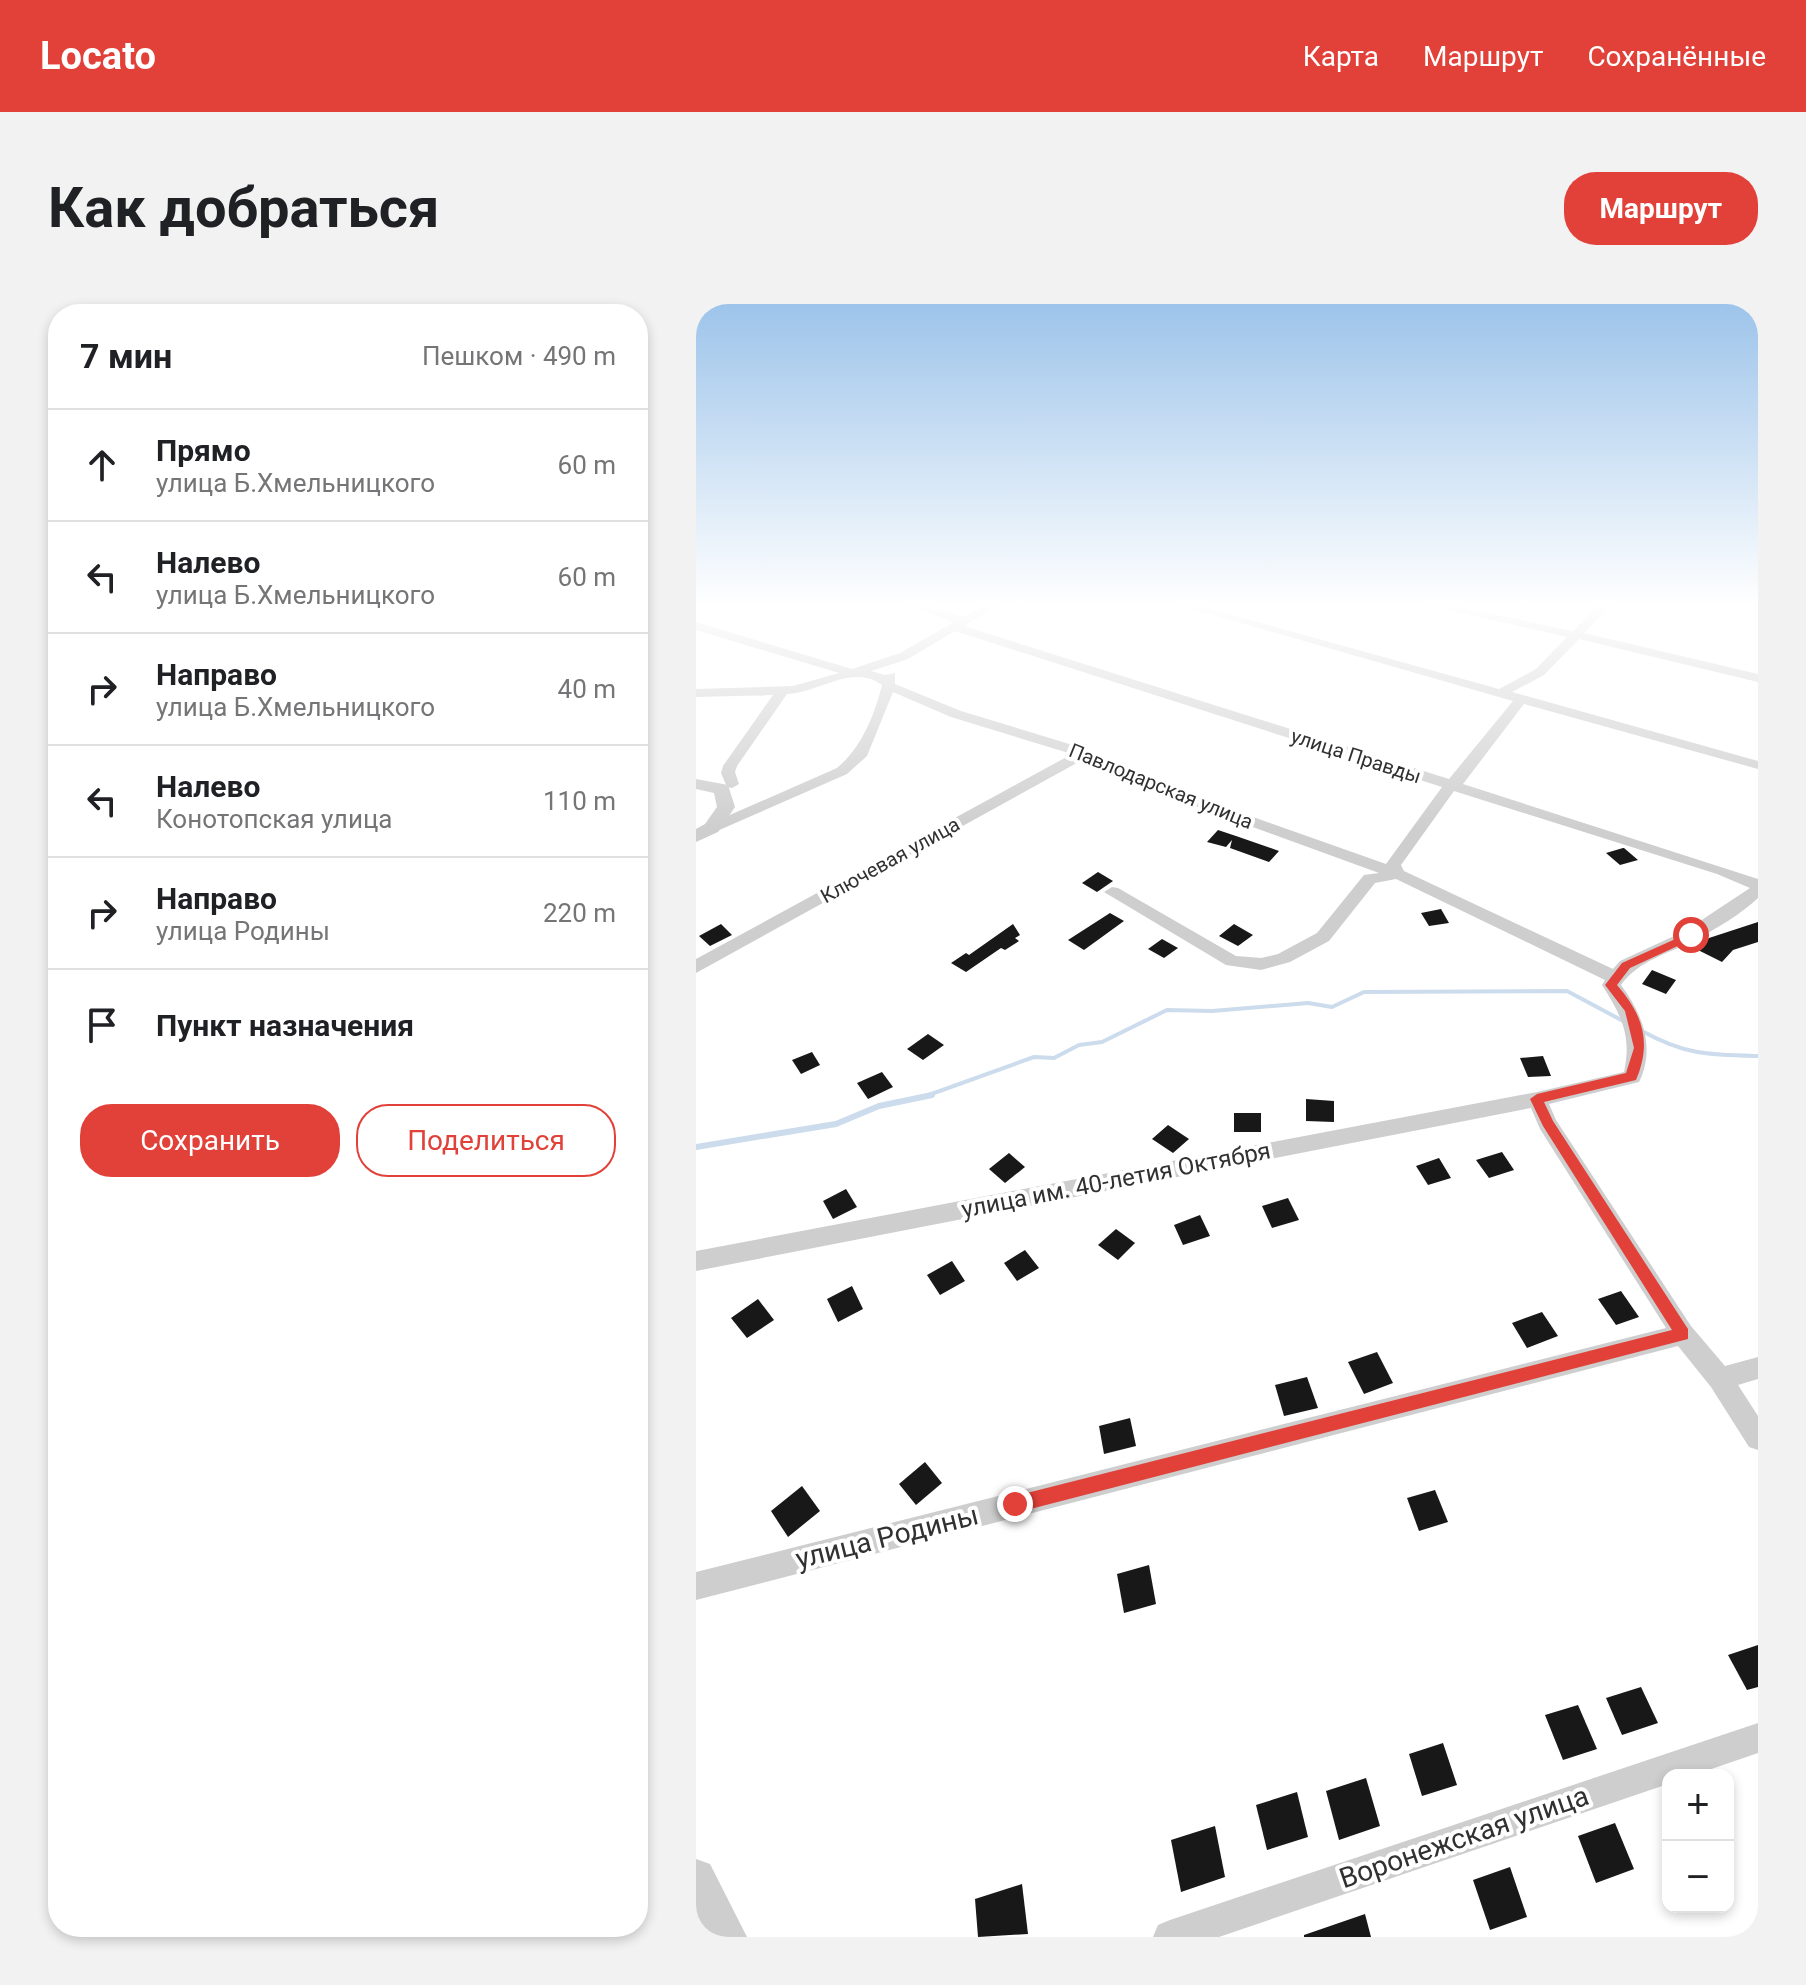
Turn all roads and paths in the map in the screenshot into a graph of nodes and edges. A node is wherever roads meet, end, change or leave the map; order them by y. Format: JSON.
{"nodes":[{"id":1,"x":827,"y":679,"type":"edge"},
{"id":2,"x":879,"y":679,"type":"edge"},
{"id":3,"x":889,"y":679,"type":"edge"},
{"id":4,"x":1126,"y":679,"type":"edge"},
{"id":5,"x":1456,"y":679,"type":"edge"},
{"id":6,"x":1527,"y":679,"type":"edge"},
{"id":7,"x":887,"y":683,"type":"junction"},
{"id":8,"x":783,"y":690,"type":"junction"},
{"id":9,"x":1503,"y":692,"type":"junction"},
{"id":10,"x":696,"y":693,"type":"edge"},
{"id":11,"x":1523,"y":697,"type":"junction"},
{"id":12,"x":1084,"y":753,"type":"junction"},
{"id":13,"x":1758,"y":765,"type":"edge"},
{"id":14,"x":732,"y":784,"type":"dead end"},
{"id":15,"x":704,"y":785,"type":"edge"},
{"id":16,"x":1452,"y":787,"type":"junction"},
{"id":17,"x":704,"y":832,"type":"edge"},
{"id":18,"x":1398,"y":874,"type":"junction"},
{"id":19,"x":1758,"y":887,"type":"edge"},
{"id":20,"x":1112,"y":892,"type":"dead end"},
{"id":21,"x":696,"y":967,"type":"edge"},
{"id":22,"x":1616,"y":978,"type":"junction"},
{"id":23,"x":1537,"y":1099,"type":"junction"},
{"id":24,"x":696,"y":1261,"type":"edge"},
{"id":25,"x":1683,"y":1334,"type":"junction"},
{"id":26,"x":1758,"y":1368,"type":"edge"},
{"id":27,"x":1720,"y":1379,"type":"junction"},
{"id":28,"x":1758,"y":1438,"type":"edge"},
{"id":29,"x":696,"y":1586,"type":"edge"},
{"id":30,"x":1758,"y":1738,"type":"edge"},
{"id":31,"x":696,"y":1878,"type":"edge"},
{"id":32,"x":727,"y":1937,"type":"edge"},
{"id":33,"x":1170,"y":1937,"type":"edge"}],
"edges":[{"from":1,"to":8,"type":"street"},
{"from":2,"to":7,"type":"street","name":"Павлодарская улица"},
{"from":3,"to":7,"type":"street"},
{"from":4,"to":16,"type":"street","name":"улица Правды"},
{"from":5,"to":9,"type":"street"},
{"from":6,"to":9,"type":"street"},
{"from":7,"to":12,"type":"street","name":"Павлодарская улица"},
{"from":7,"to":17,"type":"street"},
{"from":8,"to":10,"type":"street"},
{"from":8,"to":14,"type":"street"},
{"from":9,"to":11,"type":"street"},
{"from":11,"to":13,"type":"street"},
{"from":11,"to":16,"type":"street"},
{"from":12,"to":18,"type":"street","name":"Павлодарская улица"},
{"from":12,"to":21,"type":"street","name":"Ключевая улица"},
{"from":15,"to":17,"type":"street"},
{"from":16,"to":18,"type":"street"},
{"from":16,"to":19,"type":"street","name":"улица Правды"},
{"from":18,"to":20,"type":"street"},
{"from":18,"to":22,"type":"street","name":"Павлодарская улица"},
{"from":19,"to":22,"type":"street"},
{"from":22,"to":23,"type":"street","name":"улица им. 40-летия Октября"},
{"from":23,"to":24,"type":"street","name":"улица им. 40-летия Октября"},
{"from":23,"to":25,"type":"street"},
{"from":25,"to":27,"type":"street"},
{"from":25,"to":29,"type":"street","name":"улица Родины"},
{"from":26,"to":27,"type":"street"},
{"from":27,"to":28,"type":"street"},
{"from":30,"to":33,"type":"street","name":"Воронежская улица"},
{"from":31,"to":32,"type":"street"}]}
